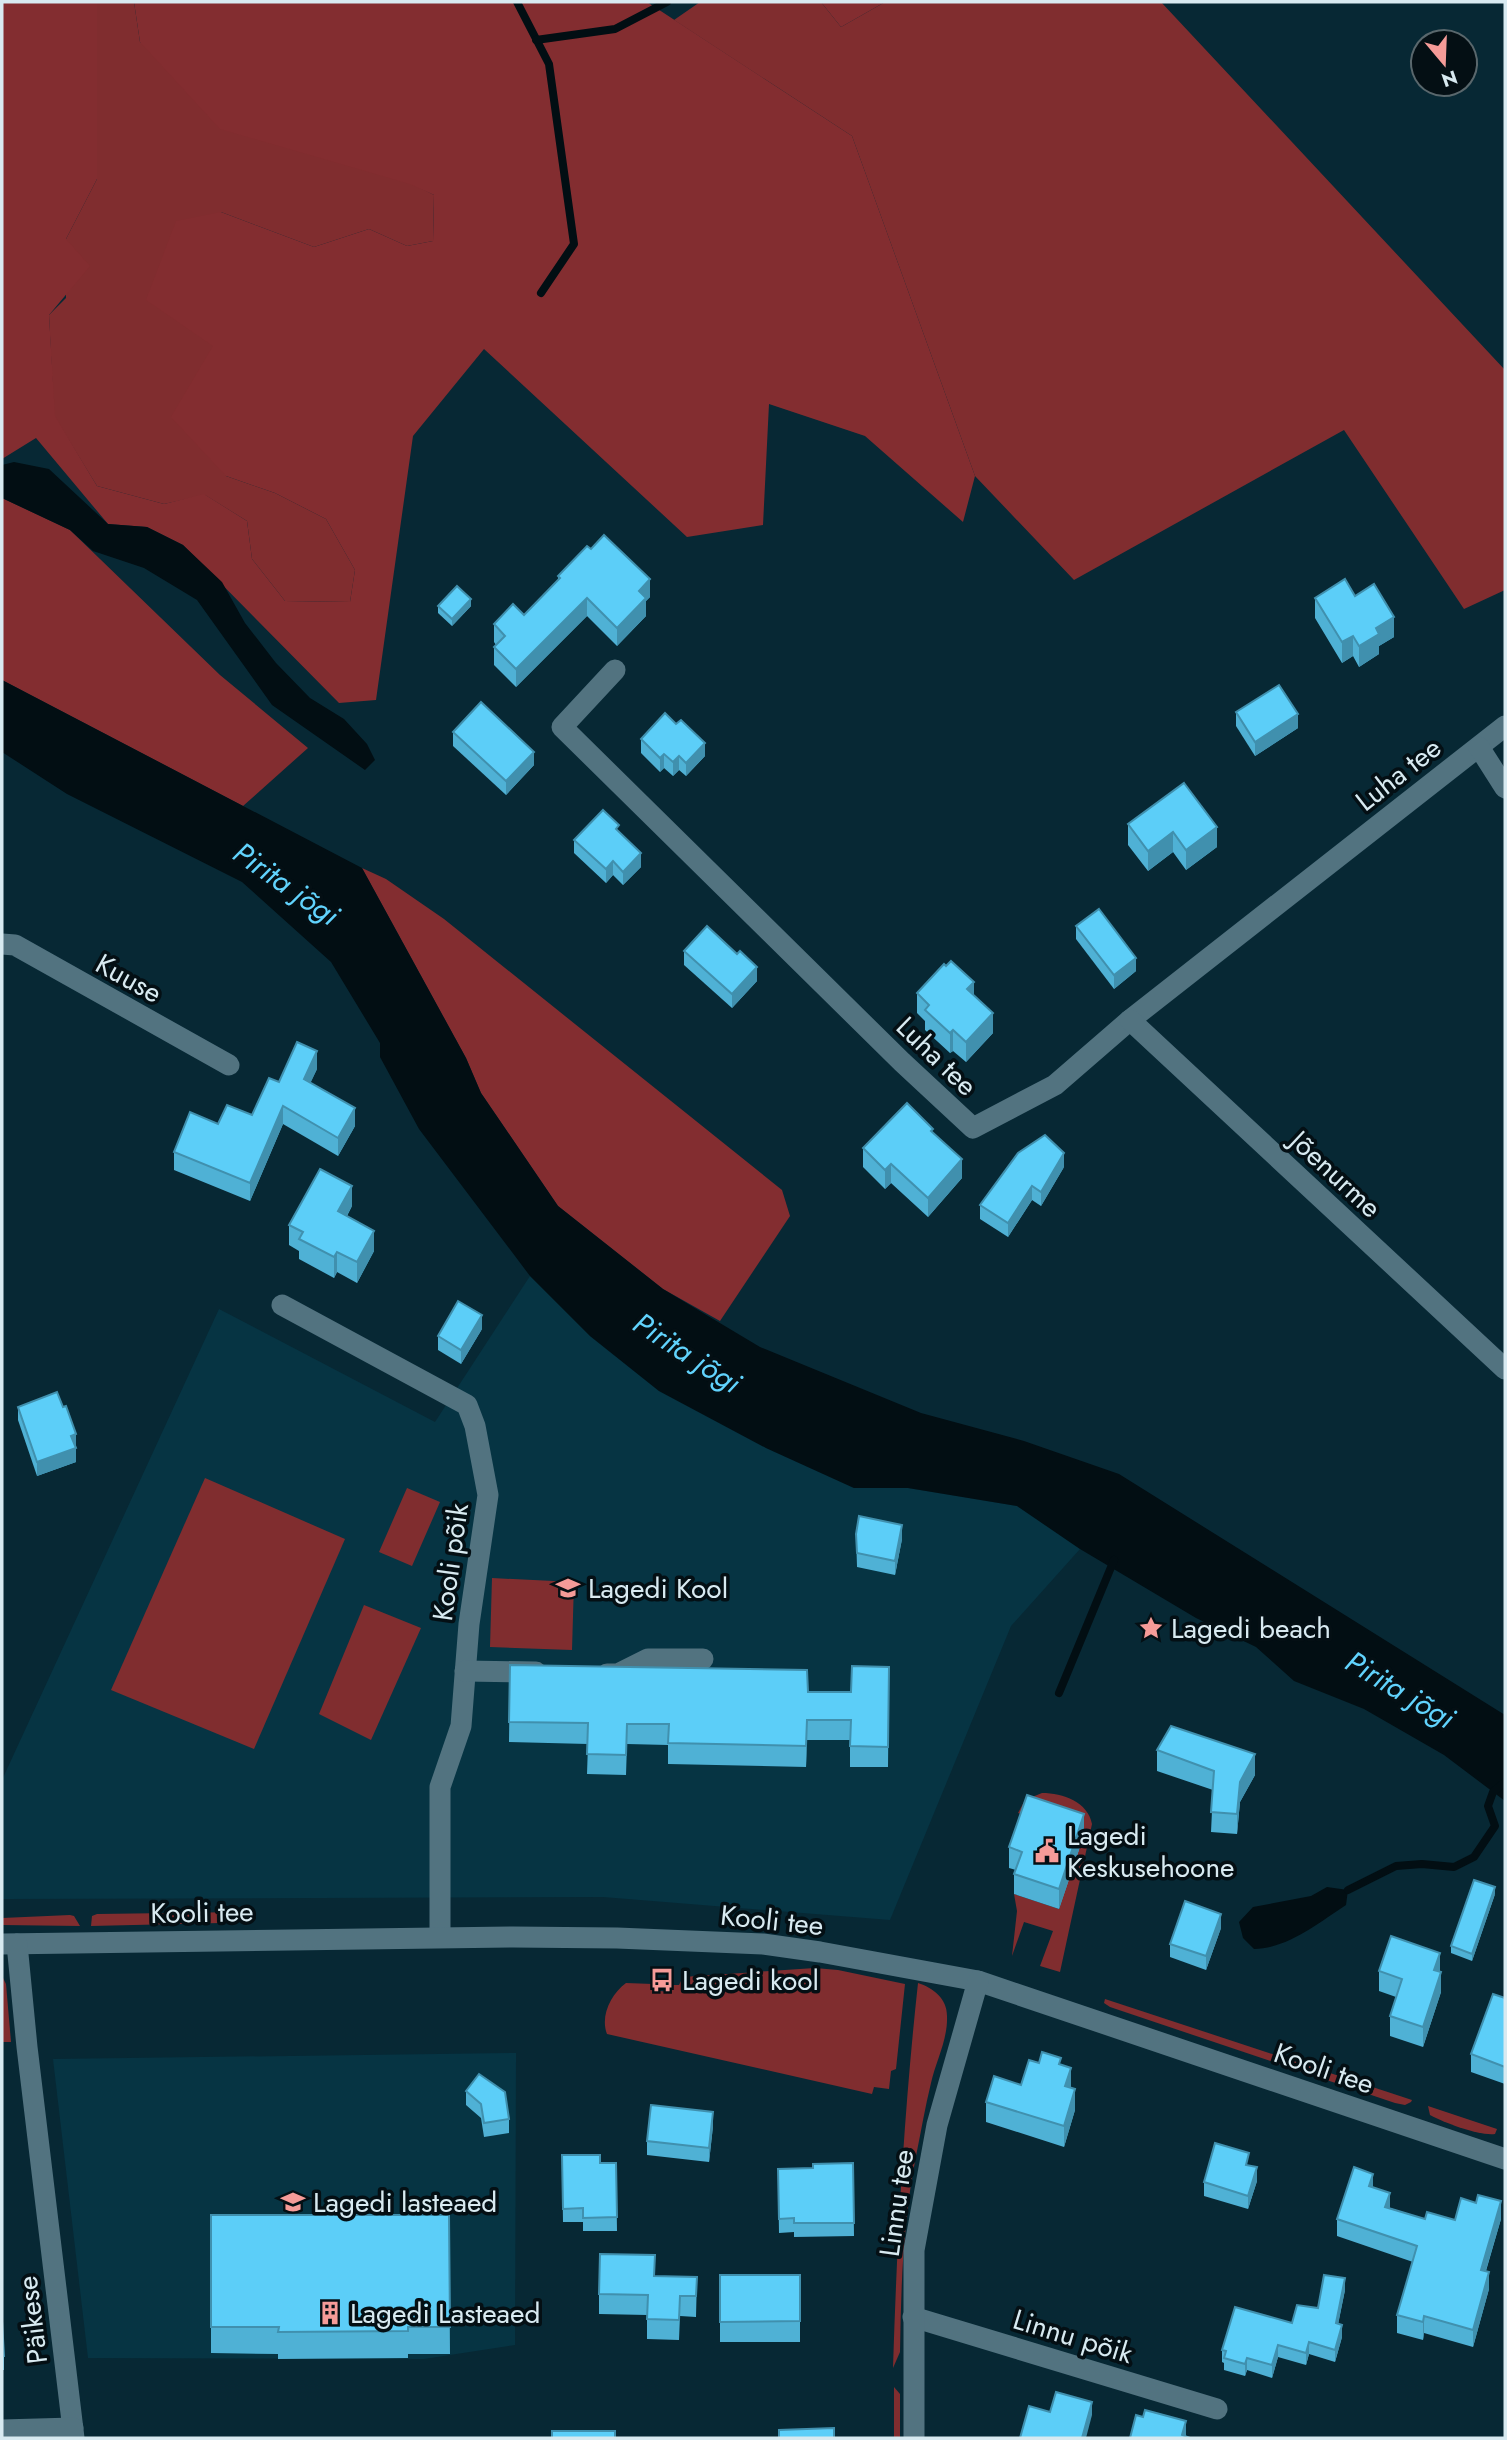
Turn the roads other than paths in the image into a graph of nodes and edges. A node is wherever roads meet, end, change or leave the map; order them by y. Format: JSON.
{"nodes":[{"id":1,"x":615,"y":670,"type":"dead end"},
{"id":2,"x":1505,"y":726,"type":"edge"},
{"id":3,"x":1479,"y":747,"type":"junction"},
{"id":4,"x":1505,"y":788,"type":"edge"},
{"id":5,"x":2,"y":944,"type":"edge"},
{"id":6,"x":1129,"y":1020,"type":"junction"},
{"id":7,"x":229,"y":1065,"type":"dead end"},
{"id":8,"x":282,"y":1304,"type":"dead end"},
{"id":9,"x":1505,"y":1369,"type":"edge"},
{"id":10,"x":703,"y":1659,"type":"dead end"},
{"id":11,"x":465,"y":1671,"type":"junction"},
{"id":12,"x":555,"y":1672,"type":"edge"},
{"id":13,"x":593,"y":1673,"type":"edge"},
{"id":14,"x":440,"y":1937,"type":"junction"},
{"id":15,"x":10,"y":1944,"type":"edge"},
{"id":16,"x":978,"y":1982,"type":"junction"},
{"id":17,"x":1505,"y":2159,"type":"edge"},
{"id":18,"x":913,"y":2317,"type":"junction"},
{"id":19,"x":1217,"y":2409,"type":"dead end"},
{"id":20,"x":2,"y":2430,"type":"edge"},
{"id":21,"x":74,"y":2433,"type":"edge"},
{"id":22,"x":914,"y":2438,"type":"edge"}],
"edges":[{"from":1,"to":6,"type":"street","name":"Luha tee"},
{"from":2,"to":3,"type":"street","name":"Luha tee"},
{"from":3,"to":4,"type":"street"},
{"from":3,"to":6,"type":"street","name":"Luha tee"},
{"from":5,"to":7,"type":"street","name":"Kuuse"},
{"from":6,"to":9,"type":"street","name":"Jõenurme"},
{"from":8,"to":11,"type":"street","name":"Kooli põik"},
{"from":10,"to":13,"type":"street"},
{"from":11,"to":12,"type":"street"},
{"from":11,"to":14,"type":"street","name":"Kooli põik"},
{"from":14,"to":15,"type":"street","name":"Kooli tee"},
{"from":14,"to":16,"type":"street","name":"Kooli tee"},
{"from":15,"to":21,"type":"street","name":"Päikese"},
{"from":16,"to":17,"type":"street","name":"Kooli tee"},
{"from":16,"to":18,"type":"street","name":"Linnu tee"},
{"from":18,"to":19,"type":"street","name":"Linnu põik"},
{"from":18,"to":22,"type":"street","name":"Linnu tee"},
{"from":20,"to":21,"type":"street"}]}
